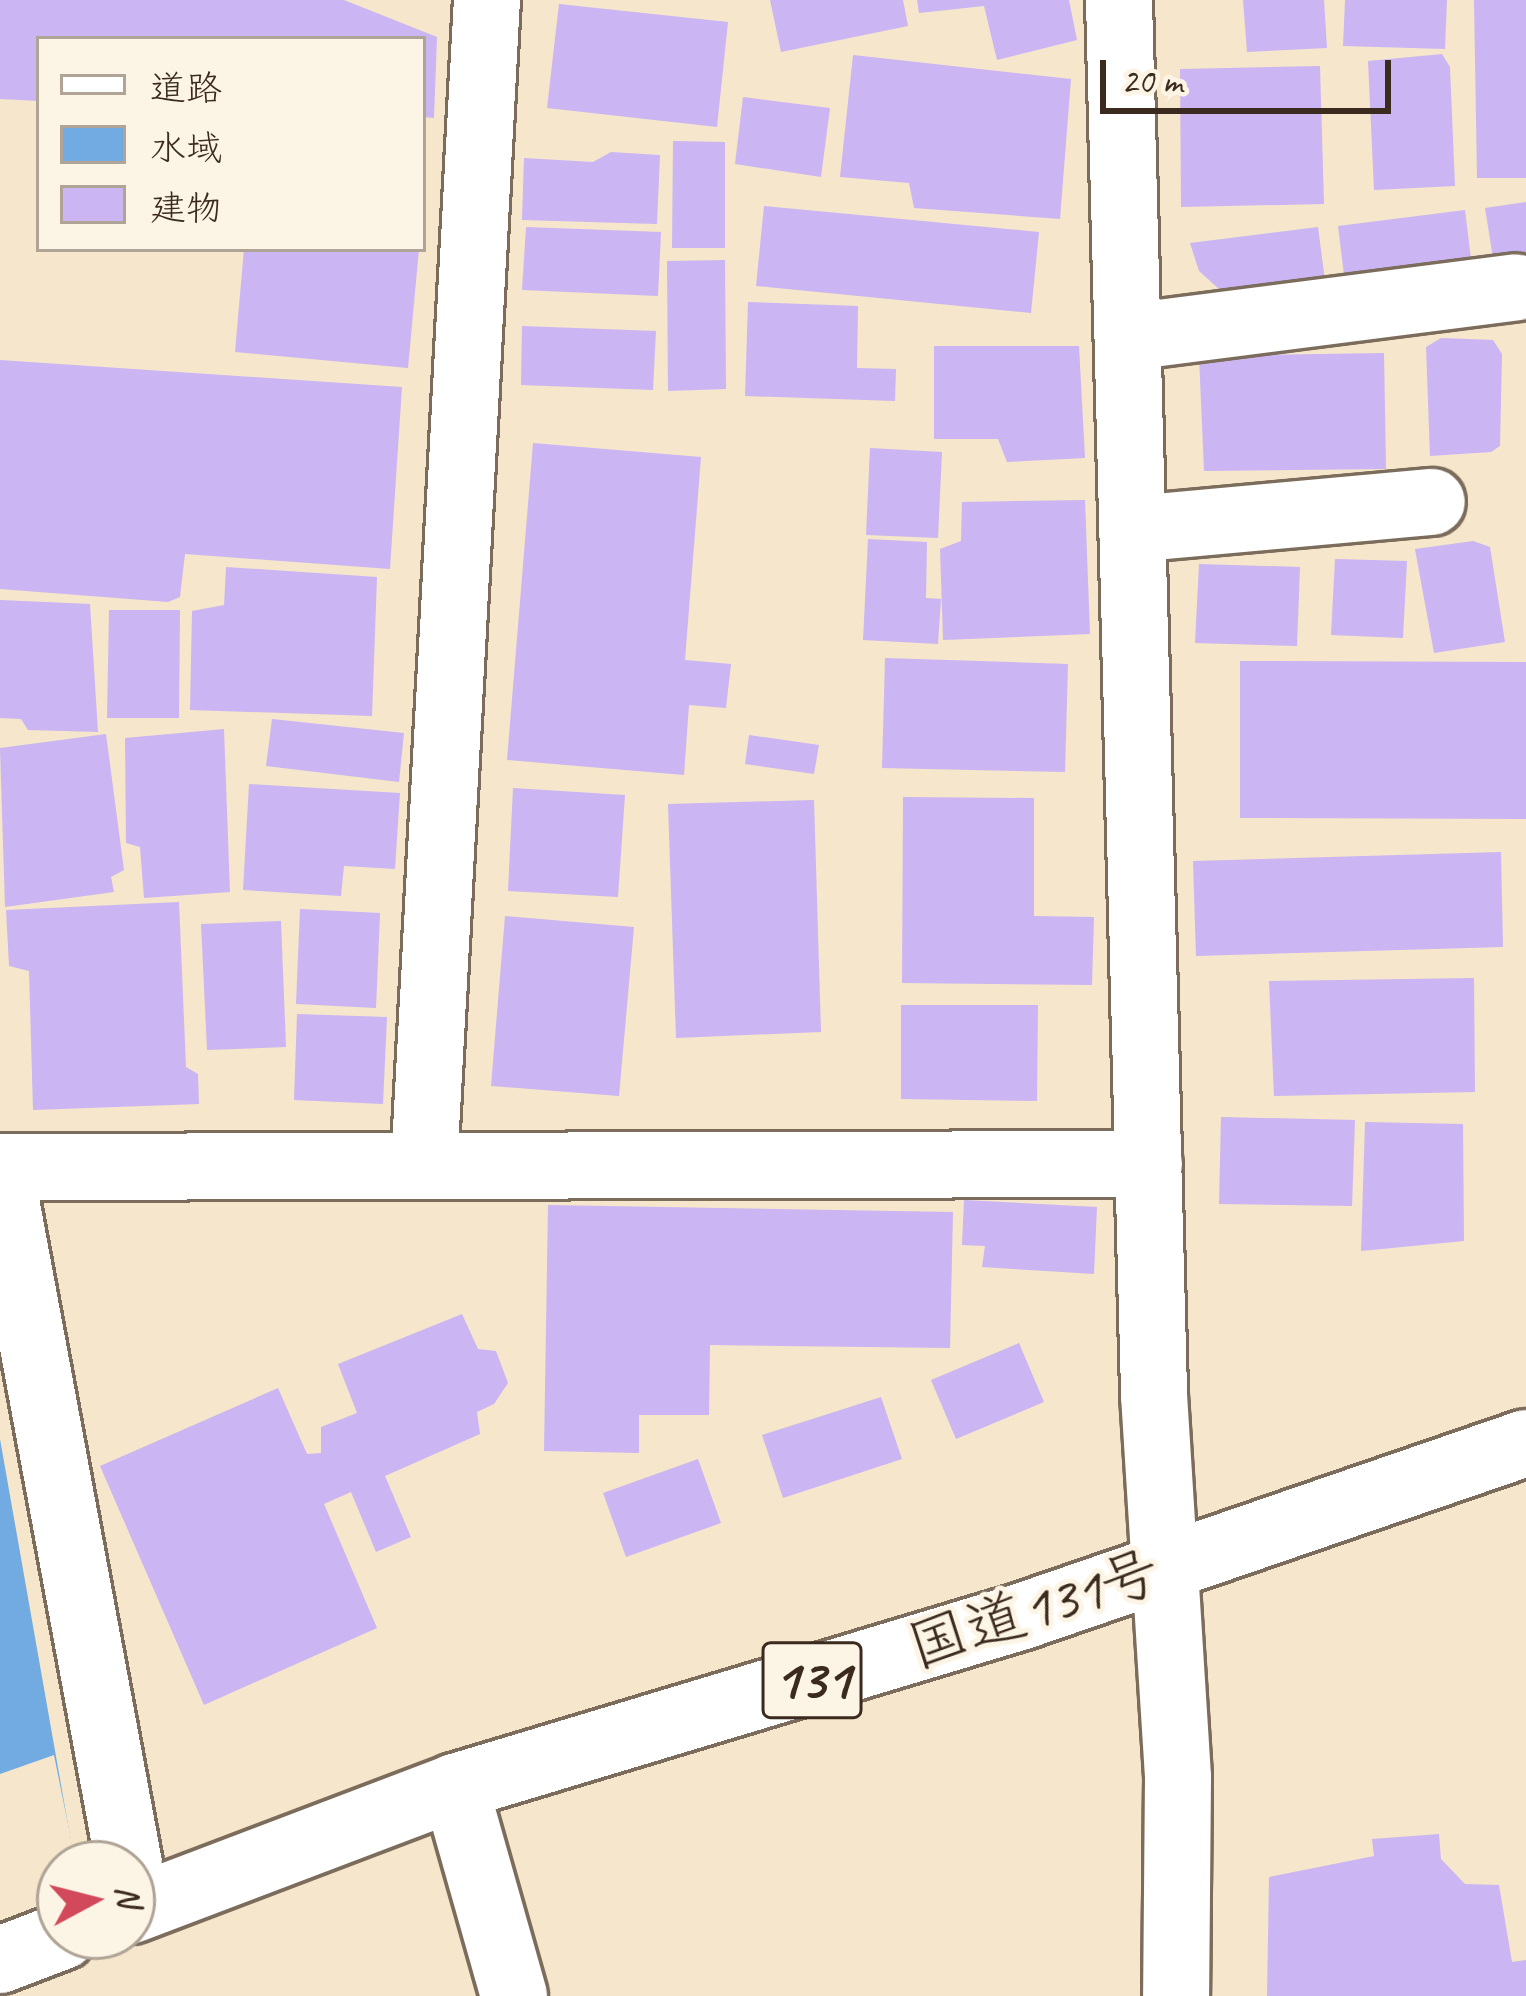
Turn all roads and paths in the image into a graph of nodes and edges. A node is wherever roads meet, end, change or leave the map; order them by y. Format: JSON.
{"nodes":[{"id":1,"x":487,"y":0,"type":"edge"},
{"id":2,"x":1118,"y":0,"type":"edge"},
{"id":3,"x":1516,"y":286,"type":"dead end"},
{"id":4,"x":1129,"y":337,"type":"junction"},
{"id":5,"x":1432,"y":502,"type":"dead end"},
{"id":6,"x":1132,"y":529,"type":"junction"},
{"id":7,"x":1149,"y":1164,"type":"junction"},
{"id":8,"x":424,"y":1166,"type":"junction"},
{"id":9,"x":0,"y":1168,"type":"edge"},
{"id":10,"x":1526,"y":1443,"type":"edge"},
{"id":11,"x":1167,"y":1567,"type":"junction"},
{"id":12,"x":455,"y":1787,"type":"junction"},
{"id":13,"x":124,"y":1840,"type":"edge"},
{"id":14,"x":156,"y":1884,"type":"edge"},
{"id":15,"x":36,"y":1946,"type":"edge"},
{"id":16,"x":0,"y":1960,"type":"edge"},
{"id":17,"x":514,"y":1996,"type":"edge"},
{"id":18,"x":1176,"y":1996,"type":"edge"}],
"edges":[{"from":1,"to":8,"type":"main road"},
{"from":2,"to":4,"type":"main road"},
{"from":3,"to":4,"type":"main road"},
{"from":4,"to":6,"type":"main road"},
{"from":5,"to":6,"type":"main road"},
{"from":6,"to":7,"type":"main road"},
{"from":7,"to":8,"type":"main road"},
{"from":7,"to":11,"type":"main road"},
{"from":8,"to":9,"type":"main road"},
{"from":9,"to":13,"type":"main road"},
{"from":10,"to":11,"type":"main road","name":"国道131号","number":"131"},
{"from":11,"to":12,"type":"main road","name":"国道131号","number":"131"},
{"from":11,"to":18,"type":"main road"},
{"from":12,"to":14,"type":"main road","name":"国道131号","number":"131"},
{"from":12,"to":17,"type":"main road"},
{"from":15,"to":16,"type":"main road"}]}
